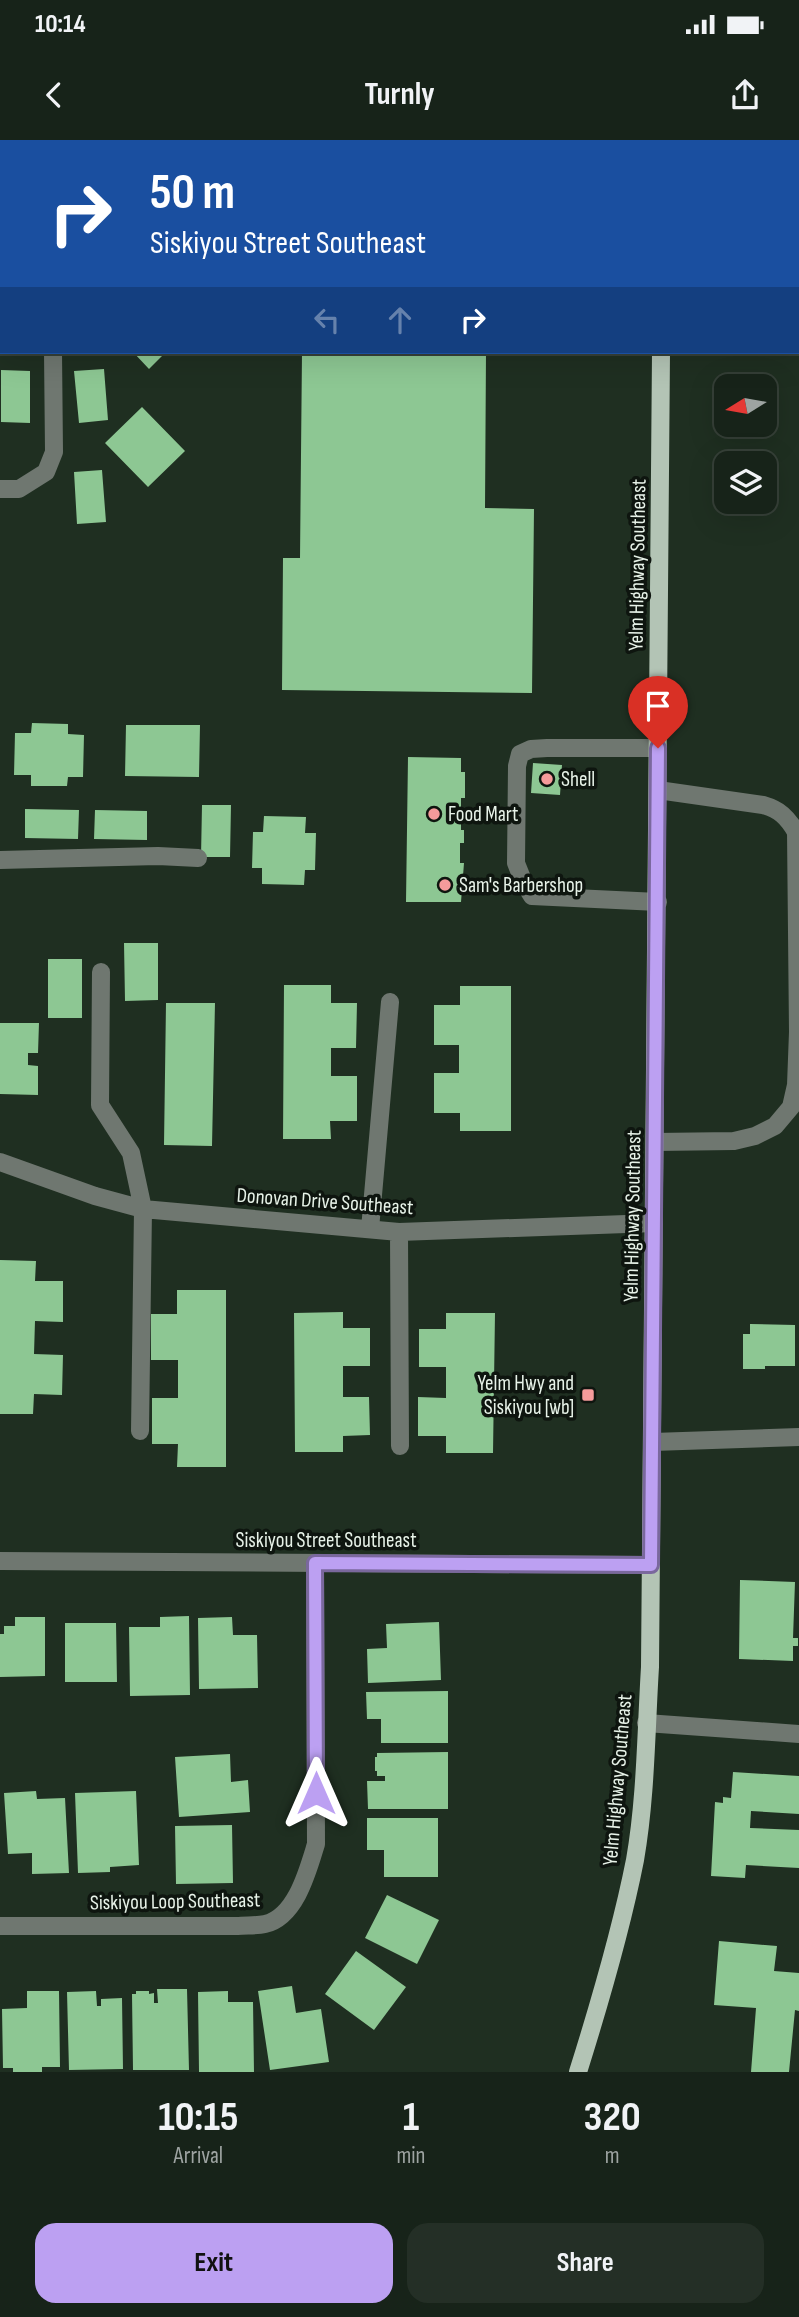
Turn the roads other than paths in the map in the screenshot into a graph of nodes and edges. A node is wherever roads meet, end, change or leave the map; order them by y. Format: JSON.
{"nodes":[{"id":1,"x":53,"y":354,"type":"edge"},
{"id":2,"x":662,"y":354,"type":"edge"},
{"id":3,"x":0,"y":489,"type":"edge"},
{"id":4,"x":658,"y":748,"type":"junction"},
{"id":5,"x":658,"y":790,"type":"junction"},
{"id":6,"x":198,"y":858,"type":"dead end"},
{"id":7,"x":0,"y":860,"type":"edge"},
{"id":8,"x":658,"y":902,"type":"junction"},
{"id":9,"x":101,"y":972,"type":"dead end"},
{"id":10,"x":390,"y":1002,"type":"dead end"},
{"id":11,"x":655,"y":1142,"type":"junction"},
{"id":12,"x":0,"y":1162,"type":"edge"},
{"id":13,"x":143,"y":1209,"type":"junction"},
{"id":14,"x":654,"y":1223,"type":"junction"},
{"id":15,"x":370,"y":1229,"type":"junction"},
{"id":16,"x":400,"y":1232,"type":"junction"},
{"id":17,"x":141,"y":1430,"type":"dead end"},
{"id":18,"x":799,"y":1437,"type":"edge"},
{"id":19,"x":653,"y":1442,"type":"junction"},
{"id":20,"x":400,"y":1446,"type":"dead end"},
{"id":21,"x":0,"y":1561,"type":"edge"},
{"id":22,"x":315,"y":1563,"type":"junction"},
{"id":23,"x":651,"y":1565,"type":"junction"},
{"id":24,"x":646,"y":1723,"type":"junction"},
{"id":25,"x":799,"y":1734,"type":"edge"},
{"id":26,"x":0,"y":1926,"type":"edge"},
{"id":27,"x":578,"y":2072,"type":"edge"}],
"edges":[{"from":1,"to":3,"type":"street"},
{"from":2,"to":4,"type":"main road","name":"Yelm Highway Southeast"},
{"from":4,"to":5,"type":"main road","name":"Yelm Highway Southeast"},
{"from":4,"to":8,"type":"street"},
{"from":5,"to":8,"type":"main road","name":"Yelm Highway Southeast"},
{"from":5,"to":11,"type":"street"},
{"from":6,"to":7,"type":"street"},
{"from":8,"to":11,"type":"main road","name":"Yelm Highway Southeast"},
{"from":9,"to":13,"type":"street"},
{"from":10,"to":15,"type":"street"},
{"from":11,"to":14,"type":"main road","name":"Yelm Highway Southeast"},
{"from":12,"to":13,"type":"street","name":"Donovan Drive Southeast"},
{"from":13,"to":15,"type":"street","name":"Donovan Drive Southeast"},
{"from":13,"to":17,"type":"street"},
{"from":14,"to":16,"type":"street","name":"Donovan Drive Southeast"},
{"from":14,"to":19,"type":"main road","name":"Yelm Highway Southeast"},
{"from":15,"to":16,"type":"street","name":"Donovan Drive Southeast"},
{"from":16,"to":20,"type":"street"},
{"from":18,"to":19,"type":"street"},
{"from":19,"to":23,"type":"main road","name":"Yelm Highway Southeast"},
{"from":21,"to":22,"type":"street","name":"Siskiyou Street Southeast"},
{"from":22,"to":23,"type":"street","name":"Siskiyou Street Southeast"},
{"from":22,"to":26,"type":"street","name":"Siskiyou Loop Southeast"},
{"from":23,"to":24,"type":"main road","name":"Yelm Highway Southeast"},
{"from":24,"to":25,"type":"street"},
{"from":24,"to":27,"type":"main road","name":"Yelm Highway Southeast"}]}
